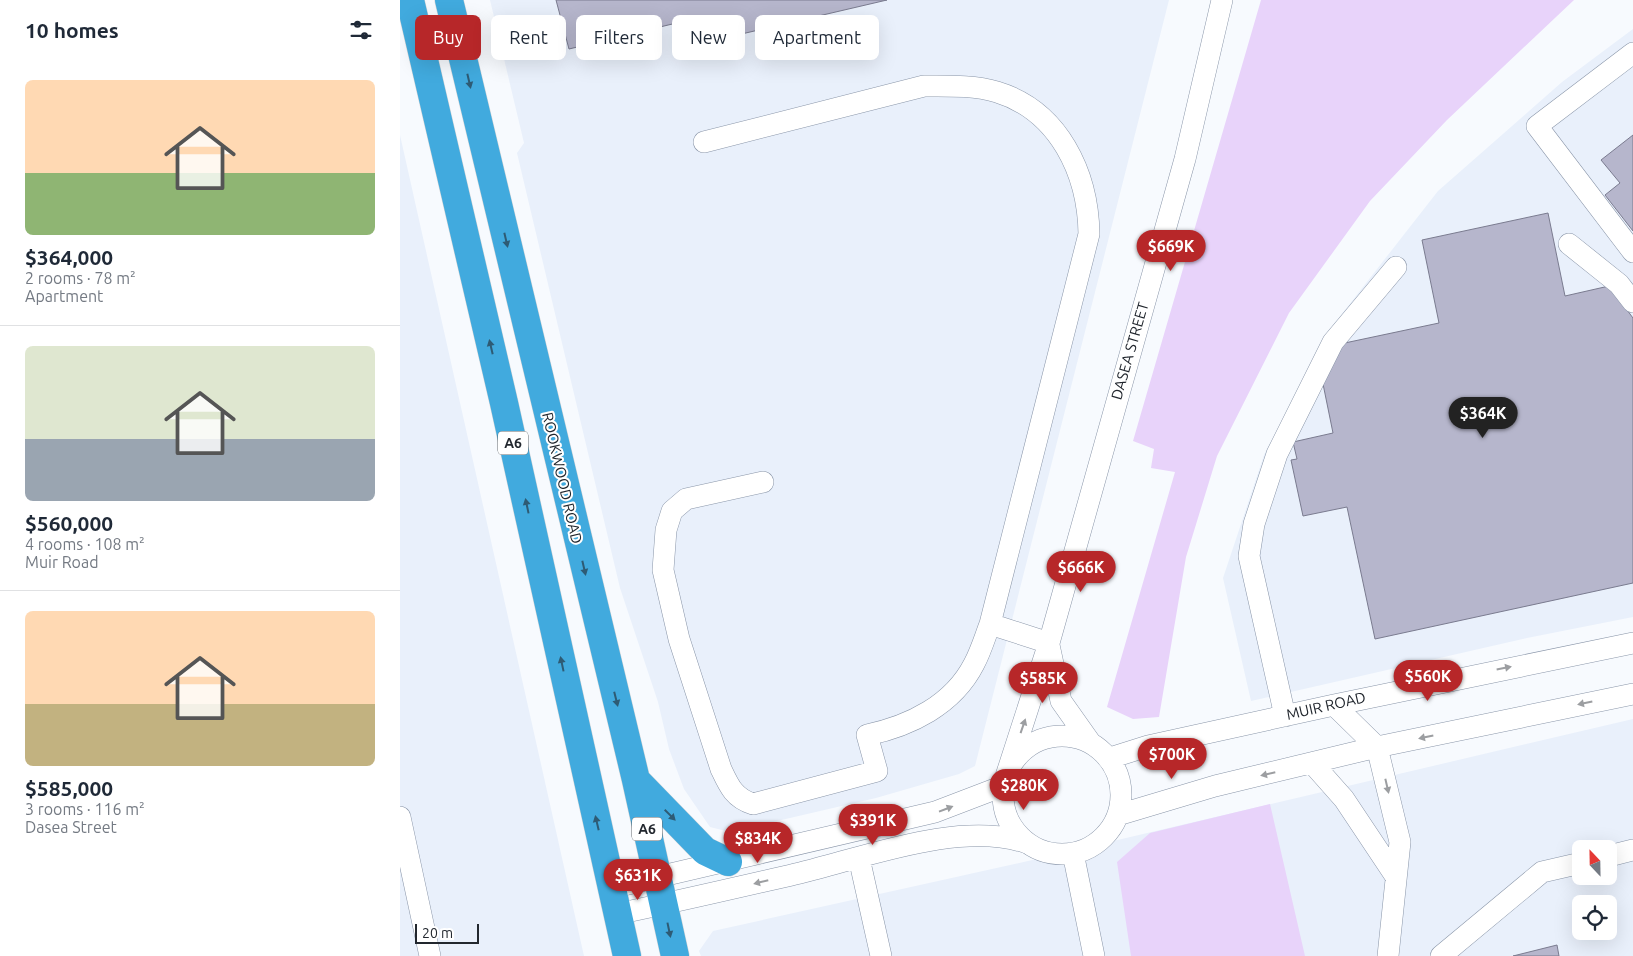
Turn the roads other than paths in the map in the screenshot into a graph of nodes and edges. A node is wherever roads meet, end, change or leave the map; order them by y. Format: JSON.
{"nodes":[{"id":1,"x":410,"y":0,"type":"edge"},
{"id":2,"x":450,"y":0,"type":"edge"},
{"id":3,"x":1222,"y":0,"type":"edge"},
{"id":4,"x":1633,"y":53,"type":"edge"},
{"id":5,"x":704,"y":142,"type":"dead end"},
{"id":6,"x":1569,"y":244,"type":"dead end"},
{"id":7,"x":1633,"y":252,"type":"edge"},
{"id":8,"x":1396,"y":267,"type":"dead end"},
{"id":9,"x":1633,"y":302,"type":"edge"},
{"id":10,"x":763,"y":482,"type":"dead end"},
{"id":11,"x":990,"y":624,"type":"junction"},
{"id":12,"x":1633,"y":642,"type":"edge"},
{"id":13,"x":1049,"y":643,"type":"junction"},
{"id":14,"x":1633,"y":694,"type":"edge"},
{"id":15,"x":1334,"y":704,"type":"junction"},
{"id":16,"x":1285,"y":716,"type":"junction"},
{"id":17,"x":1090,"y":742,"type":"junction"},
{"id":18,"x":1378,"y":747,"type":"junction"},
{"id":19,"x":1110,"y":758,"type":"junction"},
{"id":20,"x":1313,"y":764,"type":"junction"},
{"id":21,"x":1005,"y":779,"type":"junction"},
{"id":22,"x":636,"y":780,"type":"junction"},
{"id":23,"x":1118,"y":815,"type":"junction"},
{"id":24,"x":400,"y":818,"type":"edge"},
{"id":25,"x":1027,"y":843,"type":"junction"},
{"id":26,"x":1633,"y":850,"type":"edge"},
{"id":27,"x":1073,"y":853,"type":"junction"},
{"id":28,"x":1618,"y":854,"type":"edge"},
{"id":29,"x":859,"y":858,"type":"junction"},
{"id":30,"x":728,"y":862,"type":"junction"},
{"id":31,"x":1572,"y":864,"type":"edge"},
{"id":32,"x":1396,"y":877,"type":"junction"},
{"id":33,"x":611,"y":888,"type":"junction"},
{"id":34,"x":661,"y":891,"type":"junction"},
{"id":35,"x":618,"y":914,"type":"junction"},
{"id":36,"x":430,"y":956,"type":"edge"},
{"id":37,"x":627,"y":956,"type":"edge"},
{"id":38,"x":675,"y":956,"type":"edge"},
{"id":39,"x":882,"y":956,"type":"edge"},
{"id":40,"x":1094,"y":956,"type":"edge"},
{"id":41,"x":1388,"y":956,"type":"edge"},
{"id":42,"x":1441,"y":956,"type":"edge"}],
"edges":[{"from":33,"to":1,"type":"highway","number":"A6","one_way":true},
{"from":2,"to":22,"type":"highway","name":"ROOKWOOD ROAD","number":"A6","one_way":true},
{"from":3,"to":13,"type":"street","name":"DASEA STREET"},
{"from":4,"to":7,"type":"street"},
{"from":5,"to":11,"type":"street"},
{"from":6,"to":9,"type":"street"},
{"from":8,"to":16,"type":"street"},
{"from":10,"to":11,"type":"street"},
{"from":11,"to":13,"type":"street"},
{"from":15,"to":12,"type":"street","name":"MUIR ROAD","one_way":true},
{"from":13,"to":17,"type":"street","name":"DASEA STREET"},
{"from":21,"to":13,"type":"street","name":"DASEA STREET","one_way":true},
{"from":14,"to":18,"type":"street","one_way":true},
{"from":15,"to":16,"type":"street","name":"MUIR ROAD"},
{"from":15,"to":18,"type":"street"},
{"from":16,"to":19,"type":"street","name":"MUIR ROAD"},
{"from":17,"to":19,"type":"street"},
{"from":17,"to":21,"type":"street"},
{"from":18,"to":20,"type":"street"},
{"from":18,"to":32,"type":"street","one_way":true},
{"from":19,"to":23,"type":"street"},
{"from":20,"to":23,"type":"street","one_way":true},
{"from":20,"to":32,"type":"street"},
{"from":21,"to":25,"type":"street"},
{"from":30,"to":21,"type":"street","one_way":true},
{"from":22,"to":30,"type":"highway","one_way":true},
{"from":22,"to":34,"type":"highway","name":"ROOKWOOD ROAD","number":"A6"},
{"from":23,"to":27,"type":"street"},
{"from":24,"to":36,"type":"street"},
{"from":25,"to":27,"type":"street"},
{"from":25,"to":29,"type":"street"},
{"from":26,"to":28,"type":"street"},
{"from":27,"to":40,"type":"street"},
{"from":29,"to":34,"type":"street","one_way":true},
{"from":29,"to":39,"type":"street"},
{"from":30,"to":34,"type":"street"},
{"from":31,"to":42,"type":"street"},
{"from":32,"to":41,"type":"street"},
{"from":33,"to":34,"type":"street"},
{"from":33,"to":35,"type":"highway","number":"A6"},
{"from":34,"to":35,"type":"street"},
{"from":34,"to":38,"type":"highway","name":"ROOKWOOD ROAD","number":"A6","one_way":true},
{"from":35,"to":37,"type":"highway","number":"A6"}]}
